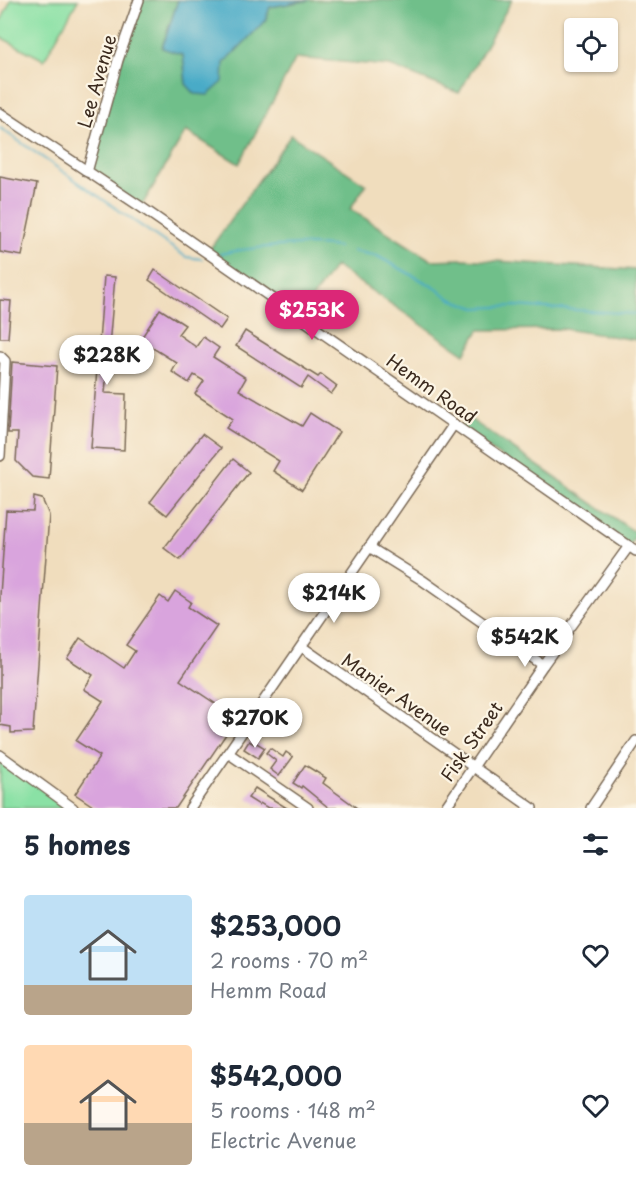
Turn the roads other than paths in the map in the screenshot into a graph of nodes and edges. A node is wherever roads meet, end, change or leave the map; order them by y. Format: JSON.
{"nodes":[{"id":1,"x":139,"y":0,"type":"edge"},
{"id":2,"x":0,"y":113,"type":"edge"},
{"id":3,"x":87,"y":172,"type":"junction"},
{"id":4,"x":2,"y":358,"type":"edge"},
{"id":5,"x":454,"y":424,"type":"junction"},
{"id":6,"x":0,"y":456,"type":"edge"},
{"id":7,"x":369,"y":547,"type":"junction"},
{"id":8,"x":633,"y":548,"type":"edge"},
{"id":9,"x":302,"y":647,"type":"junction"},
{"id":10,"x":543,"y":665,"type":"junction"},
{"id":11,"x":636,"y":741,"type":"edge"},
{"id":12,"x":228,"y":753,"type":"junction"},
{"id":13,"x":0,"y":755,"type":"edge"},
{"id":14,"x":473,"y":768,"type":"junction"},
{"id":15,"x":73,"y":808,"type":"edge"},
{"id":16,"x":190,"y":808,"type":"edge"},
{"id":17,"x":308,"y":808,"type":"edge"},
{"id":18,"x":445,"y":808,"type":"edge"},
{"id":19,"x":532,"y":808,"type":"edge"},
{"id":20,"x":591,"y":808,"type":"edge"}],
"edges":[{"from":1,"to":3,"type":"street","name":"Lee Avenue"},
{"from":2,"to":3,"type":"street","name":"Hemm Road"},
{"from":3,"to":5,"type":"street","name":"Hemm Road"},
{"from":4,"to":6,"type":"street"},
{"from":5,"to":7,"type":"street"},
{"from":5,"to":8,"type":"street","name":"Hemm Road"},
{"from":7,"to":9,"type":"street"},
{"from":7,"to":10,"type":"street"},
{"from":8,"to":10,"type":"street","name":"Fisk Street"},
{"from":9,"to":12,"type":"street"},
{"from":9,"to":14,"type":"street","name":"Manier Avenue"},
{"from":10,"to":14,"type":"street","name":"Fisk Street"},
{"from":11,"to":20,"type":"street"},
{"from":12,"to":16,"type":"street"},
{"from":12,"to":17,"type":"street"},
{"from":13,"to":15,"type":"street"},
{"from":14,"to":18,"type":"street","name":"Fisk Street"},
{"from":14,"to":19,"type":"street","name":"Manier Avenue"}]}
